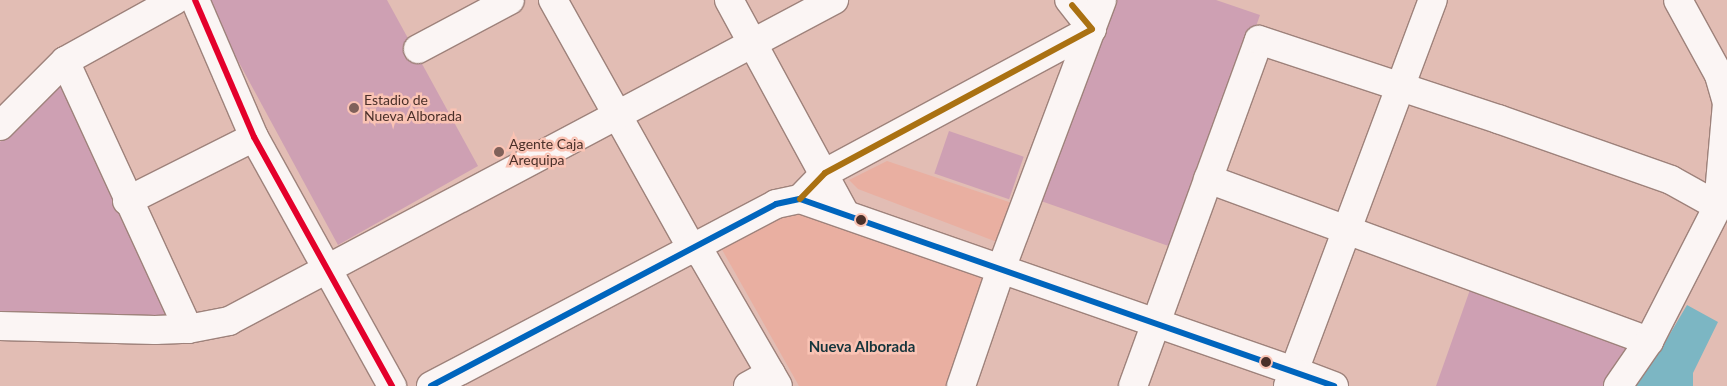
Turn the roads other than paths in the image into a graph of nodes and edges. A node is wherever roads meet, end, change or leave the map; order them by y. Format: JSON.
{"nodes":[{"id":1,"x":175,"y":0,"type":"edge"},
{"id":2,"x":196,"y":0,"type":"edge"},
{"id":3,"x":510,"y":0,"type":"edge"},
{"id":4,"x":553,"y":0,"type":"edge"},
{"id":5,"x":730,"y":0,"type":"edge"},
{"id":6,"x":834,"y":0,"type":"edge"},
{"id":7,"x":1069,"y":0,"type":"edge"},
{"id":8,"x":1102,"y":0,"type":"edge"},
{"id":9,"x":1433,"y":0,"type":"edge"},
{"id":10,"x":1678,"y":0,"type":"edge"},
{"id":11,"x":1092,"y":30,"type":"junction"},
{"id":12,"x":752,"y":43,"type":"junction"},
{"id":13,"x":418,"y":50,"type":"dead end"},
{"id":14,"x":65,"y":61,"type":"junction"},
{"id":15,"x":1400,"y":88,"type":"junction"},
{"id":16,"x":616,"y":114,"type":"junction"},
{"id":17,"x":0,"y":126,"type":"edge"},
{"id":18,"x":254,"y":137,"type":"junction"},
{"id":19,"x":825,"y":173,"type":"junction"},
{"id":20,"x":1208,"y":179,"type":"junction"},
{"id":21,"x":800,"y":199,"type":"junction"},
{"id":22,"x":127,"y":201,"type":"junction"},
{"id":23,"x":1718,"y":206,"type":"junction"},
{"id":24,"x":844,"y":212,"type":"junction"},
{"id":25,"x":1347,"y":229,"type":"junction"},
{"id":26,"x":692,"y":249,"type":"junction"},
{"id":27,"x":1001,"y":269,"type":"junction"},
{"id":28,"x":327,"y":272,"type":"junction"},
{"id":29,"x":1155,"y":323,"type":"junction"},
{"id":30,"x":0,"y":326,"type":"edge"},
{"id":31,"x":188,"y":328,"type":"junction"},
{"id":32,"x":1648,"y":341,"type":"junction"},
{"id":33,"x":1291,"y":379,"type":"edge"},
{"id":34,"x":765,"y":382,"type":"edge"},
{"id":35,"x":392,"y":386,"type":"edge"},
{"id":36,"x":431,"y":386,"type":"edge"},
{"id":37,"x":961,"y":386,"type":"edge"},
{"id":38,"x":1133,"y":386,"type":"edge"},
{"id":39,"x":1334,"y":386,"type":"edge"},
{"id":40,"x":1618,"y":386,"type":"edge"}],
"edges":[{"from":1,"to":14,"type":"street"},
{"from":2,"to":18,"type":"street"},
{"from":3,"to":13,"type":"street"},
{"from":4,"to":16,"type":"street"},
{"from":5,"to":12,"type":"street"},
{"from":6,"to":12,"type":"street"},
{"from":7,"to":11,"type":"street"},
{"from":8,"to":11,"type":"street"},
{"from":9,"to":15,"type":"street"},
{"from":10,"to":23,"type":"street"},
{"from":11,"to":19,"type":"street"},
{"from":11,"to":27,"type":"street"},
{"from":12,"to":16,"type":"street"},
{"from":12,"to":19,"type":"street"},
{"from":14,"to":17,"type":"street"},
{"from":14,"to":22,"type":"street"},
{"from":15,"to":20,"type":"street"},
{"from":15,"to":23,"type":"street"},
{"from":15,"to":25,"type":"street"},
{"from":16,"to":26,"type":"street"},
{"from":16,"to":28,"type":"street"},
{"from":18,"to":22,"type":"street"},
{"from":18,"to":28,"type":"street"},
{"from":19,"to":21,"type":"street"},
{"from":19,"to":24,"type":"street"},
{"from":20,"to":25,"type":"street"},
{"from":20,"to":29,"type":"street"},
{"from":21,"to":24,"type":"street"},
{"from":21,"to":26,"type":"street"},
{"from":22,"to":31,"type":"street"},
{"from":23,"to":32,"type":"street"},
{"from":24,"to":27,"type":"street"},
{"from":25,"to":32,"type":"street"},
{"from":25,"to":33,"type":"street"},
{"from":26,"to":34,"type":"street"},
{"from":26,"to":36,"type":"street"},
{"from":27,"to":29,"type":"street"},
{"from":27,"to":37,"type":"street"},
{"from":28,"to":31,"type":"street"},
{"from":28,"to":35,"type":"street"},
{"from":29,"to":33,"type":"street"},
{"from":29,"to":38,"type":"street"},
{"from":30,"to":31,"type":"street"},
{"from":32,"to":40,"type":"street"},
{"from":33,"to":39,"type":"street"}]}
